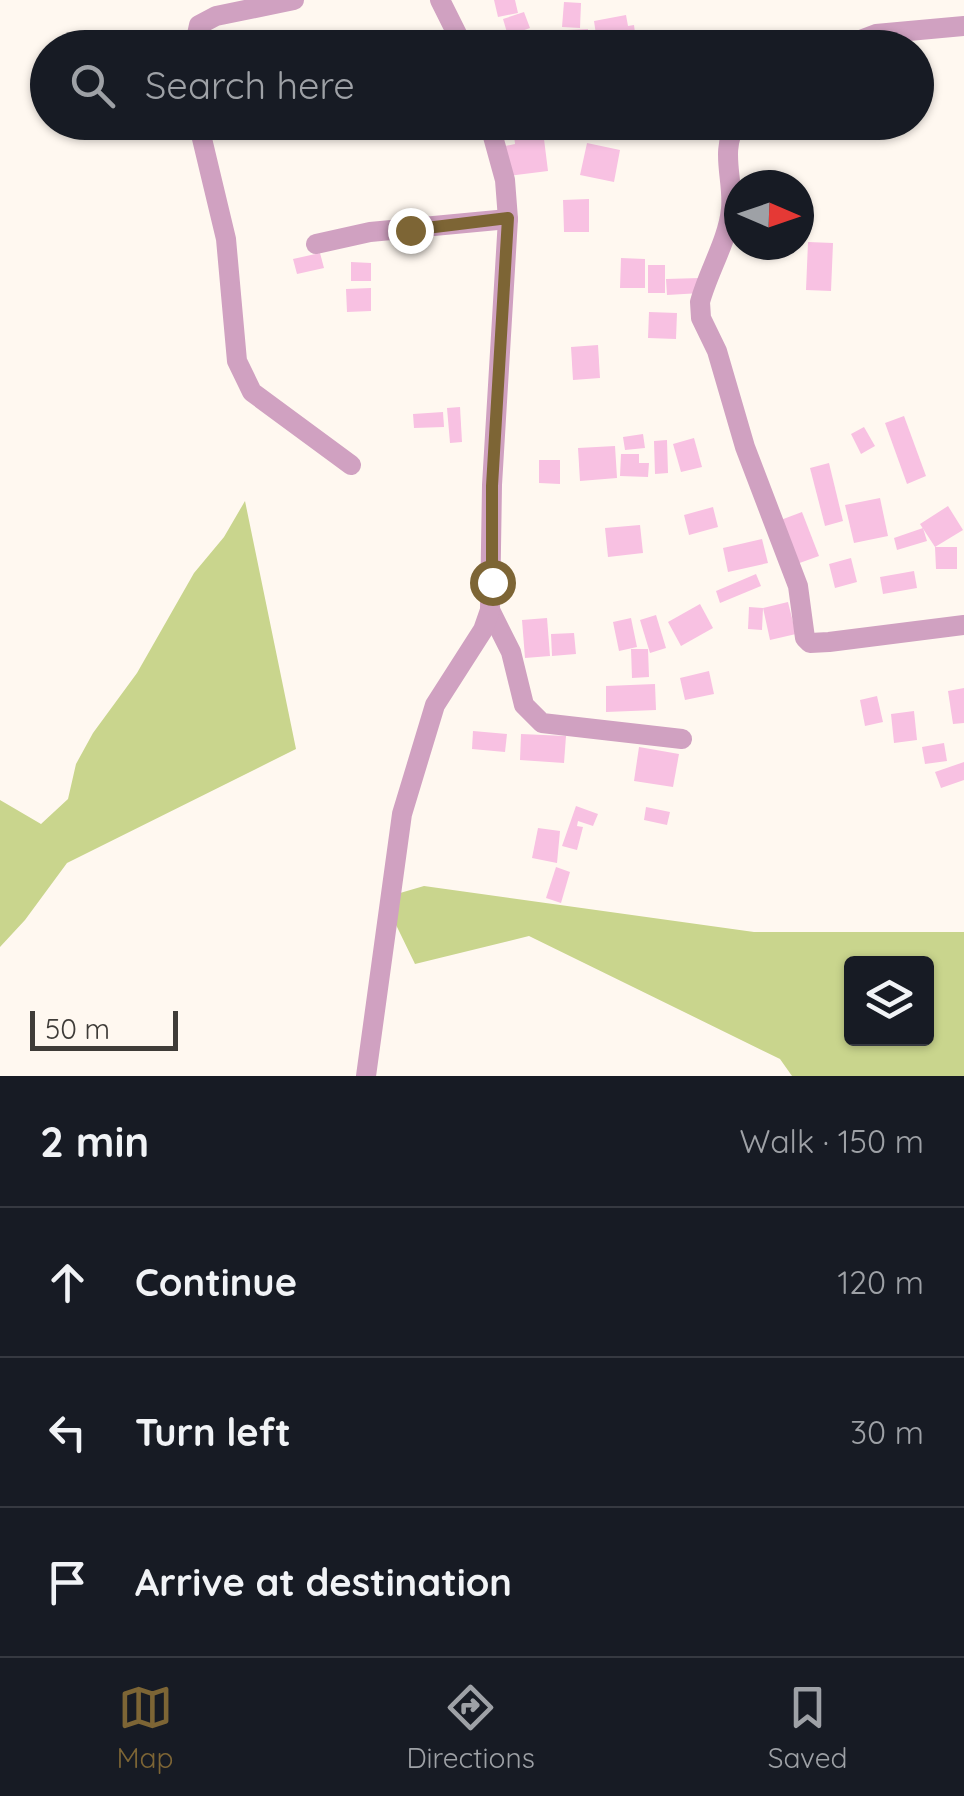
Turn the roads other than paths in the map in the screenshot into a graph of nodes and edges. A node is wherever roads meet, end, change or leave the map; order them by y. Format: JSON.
{"nodes":[{"id":1,"x":294,"y":0,"type":"edge"},
{"id":2,"x":440,"y":0,"type":"edge"},
{"id":3,"x":964,"y":26,"type":"edge"},
{"id":4,"x":198,"y":30,"type":"edge"},
{"id":5,"x":455,"y":30,"type":"edge"},
{"id":6,"x":920,"y":30,"type":"edge"},
{"id":7,"x":202,"y":140,"type":"edge"},
{"id":8,"x":494,"y":140,"type":"edge"},
{"id":9,"x":728,"y":140,"type":"edge"},
{"id":10,"x":508,"y":218,"type":"junction"},
{"id":11,"x":316,"y":244,"type":"dead end"},
{"id":12,"x":351,"y":465,"type":"dead end"},
{"id":13,"x":490,"y":610,"type":"junction"},
{"id":14,"x":964,"y":625,"type":"edge"},
{"id":15,"x":682,"y":739,"type":"dead end"},
{"id":16,"x":366,"y":1076,"type":"edge"}],
"edges":[{"from":1,"to":4,"type":"street"},
{"from":2,"to":5,"type":"street"},
{"from":3,"to":6,"type":"street"},
{"from":7,"to":12,"type":"street"},
{"from":8,"to":10,"type":"street"},
{"from":9,"to":14,"type":"street"},
{"from":10,"to":11,"type":"street"},
{"from":10,"to":13,"type":"street"},
{"from":13,"to":15,"type":"street"},
{"from":13,"to":16,"type":"street"}]}
